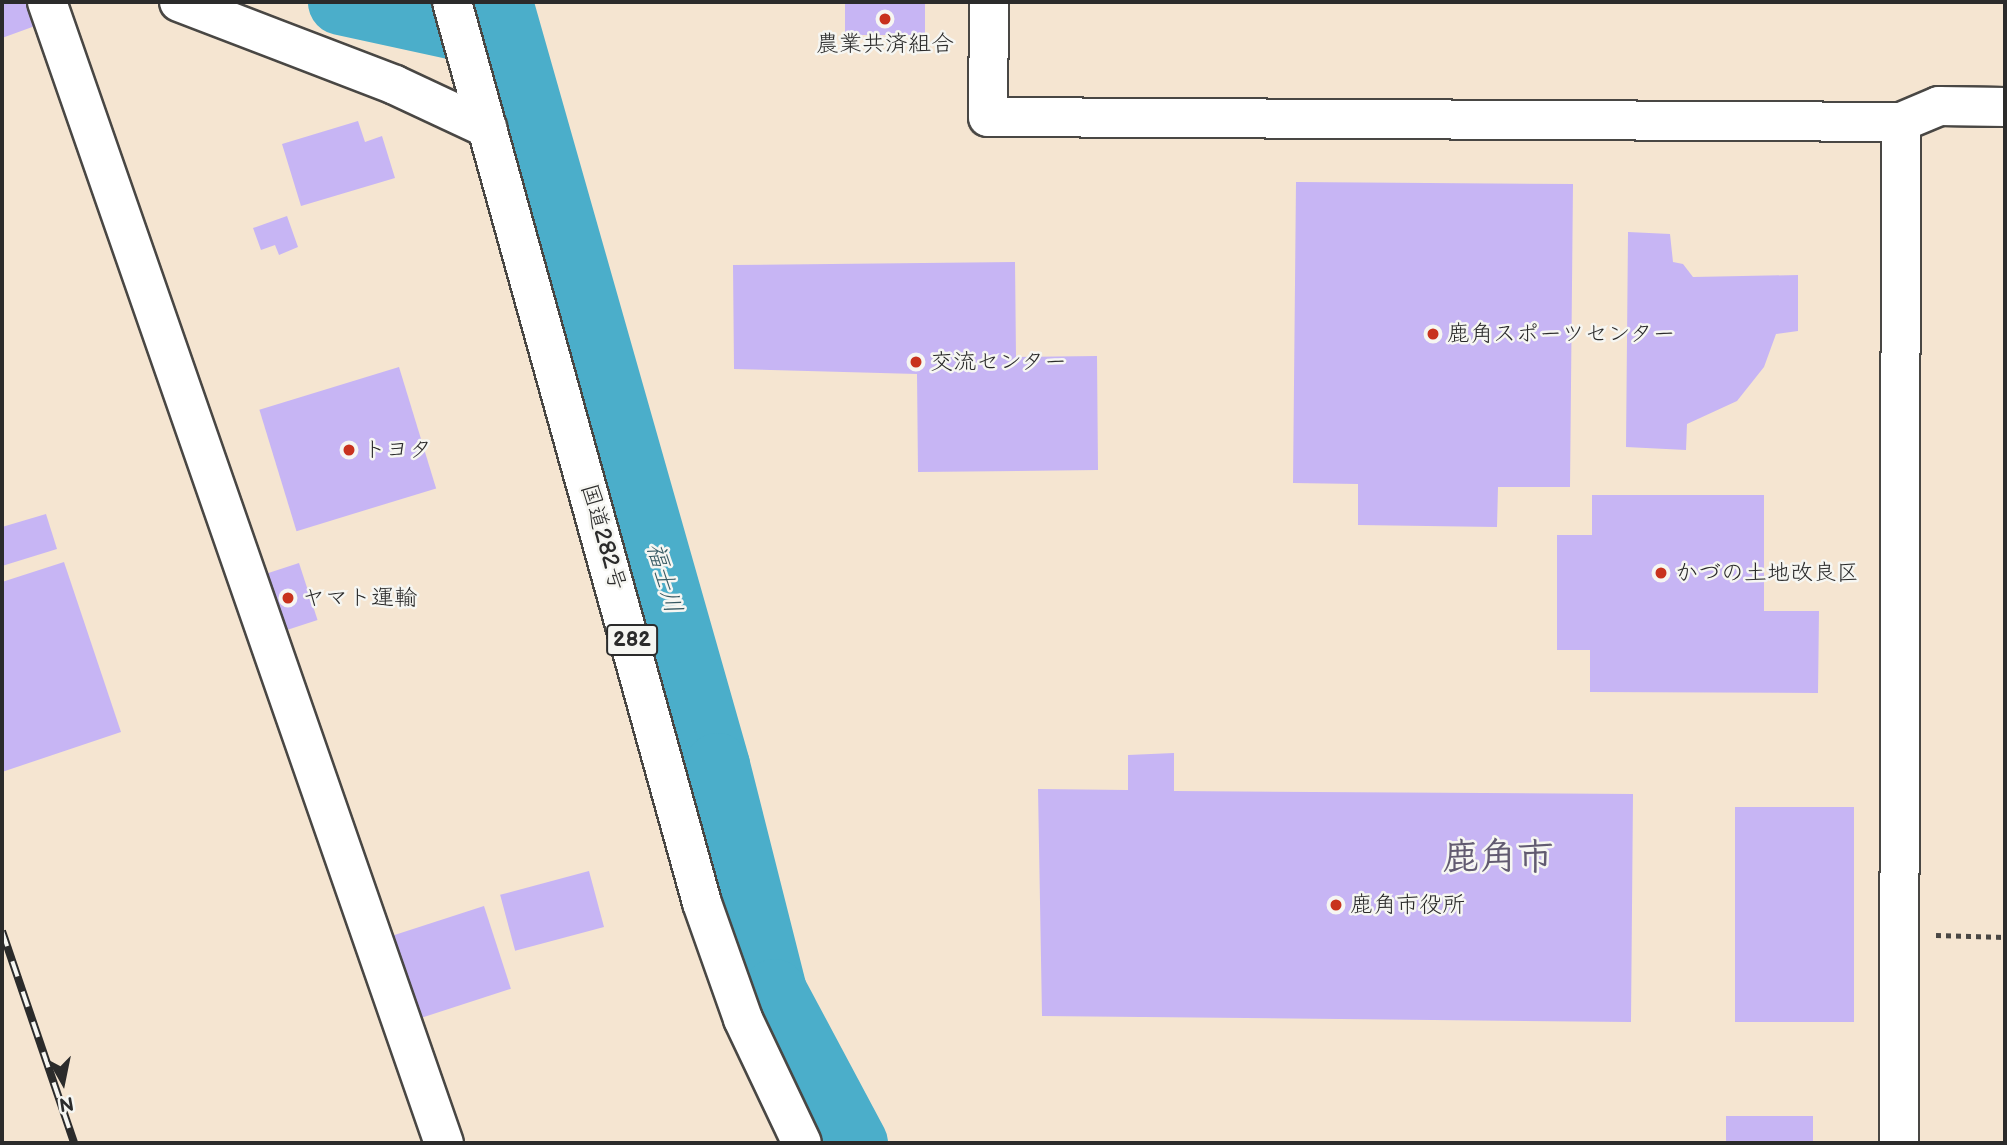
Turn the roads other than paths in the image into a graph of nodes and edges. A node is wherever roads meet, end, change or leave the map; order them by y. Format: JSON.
{"nodes":[{"id":1,"x":47,"y":2,"type":"edge"},
{"id":2,"x":179,"y":2,"type":"edge"},
{"id":3,"x":452,"y":2,"type":"edge"},
{"id":4,"x":989,"y":2,"type":"edge"},
{"id":5,"x":2005,"y":107,"type":"edge"},
{"id":6,"x":1901,"y":122,"type":"junction"},
{"id":7,"x":487,"y":128,"type":"junction"},
{"id":8,"x":444,"y":1143,"type":"edge"},
{"id":9,"x":802,"y":1143,"type":"edge"},
{"id":10,"x":1899,"y":1143,"type":"edge"}],
"edges":[{"from":1,"to":8,"type":"main road"},
{"from":2,"to":7,"type":"main road"},
{"from":3,"to":7,"type":"main road","name":"国道282号","number":"282"},
{"from":4,"to":6,"type":"main road"},
{"from":5,"to":6,"type":"main road"},
{"from":6,"to":10,"type":"main road"},
{"from":7,"to":9,"type":"main road","name":"国道282号","number":"282"}]}
